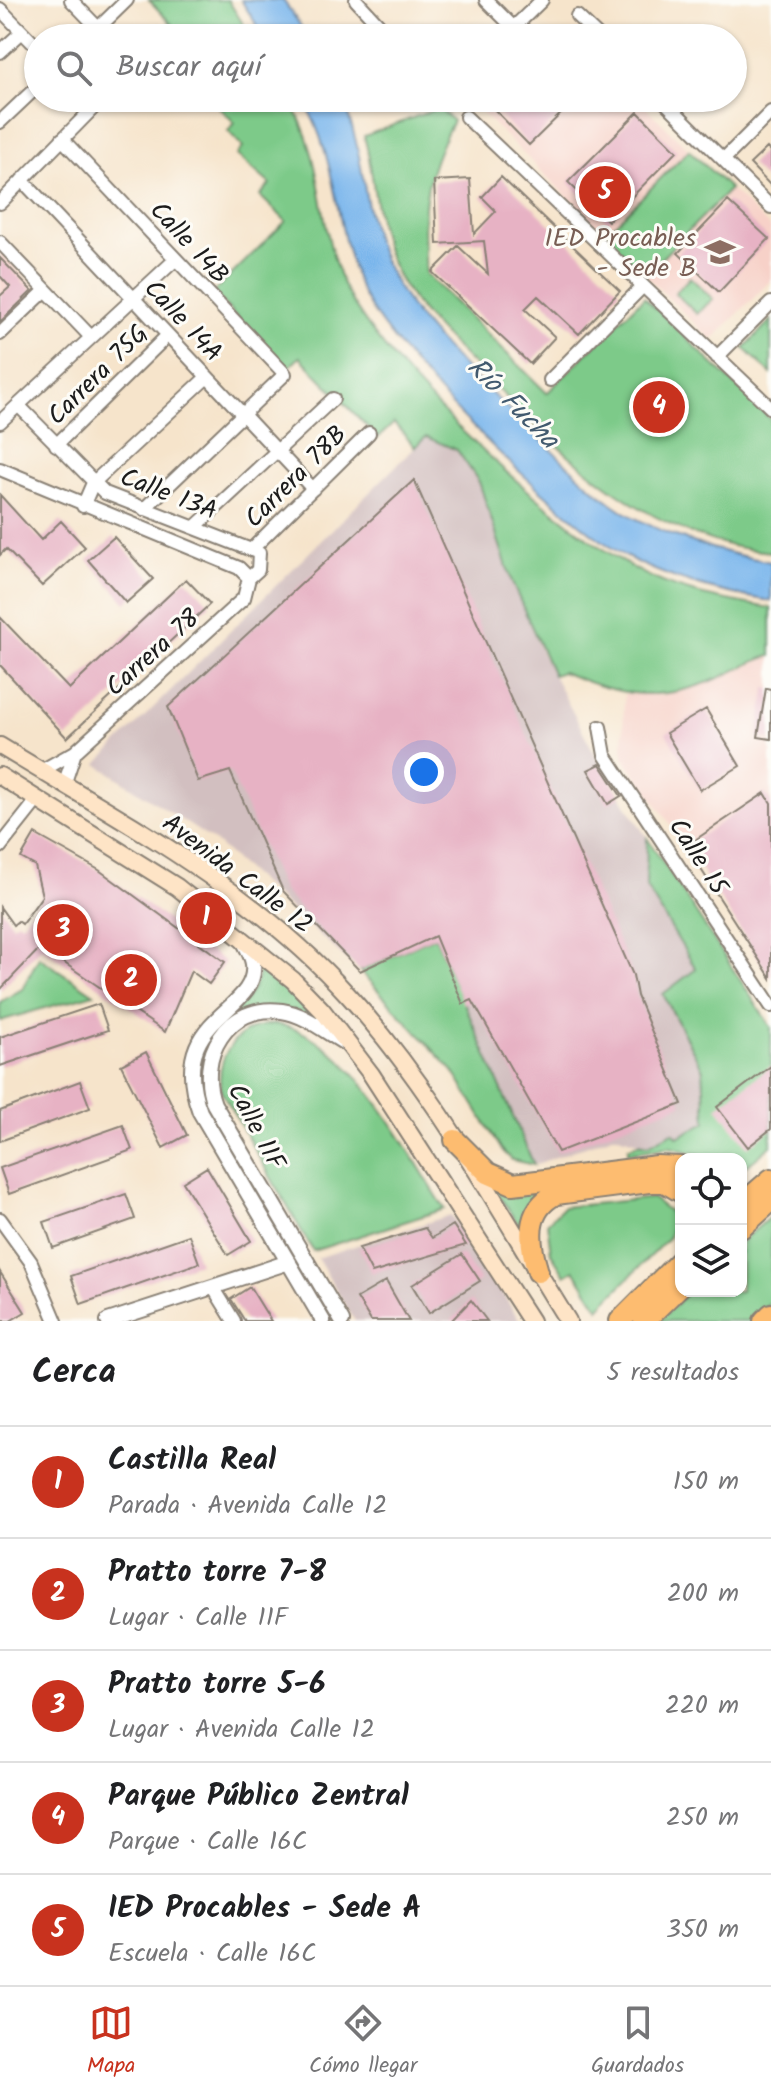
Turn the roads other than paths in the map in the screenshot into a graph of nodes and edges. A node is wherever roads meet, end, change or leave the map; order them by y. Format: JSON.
{"nodes":[{"id":1,"x":71,"y":0,"type":"edge"},
{"id":2,"x":127,"y":0,"type":"edge"},
{"id":3,"x":356,"y":0,"type":"edge"},
{"id":4,"x":486,"y":0,"type":"edge"},
{"id":5,"x":542,"y":0,"type":"edge"},
{"id":6,"x":0,"y":9,"type":"edge"},
{"id":7,"x":577,"y":16,"type":"dead end"},
{"id":8,"x":94,"y":24,"type":"edge"},
{"id":9,"x":102,"y":24,"type":"edge"},
{"id":10,"x":378,"y":24,"type":"edge"},
{"id":11,"x":510,"y":24,"type":"edge"},
{"id":12,"x":518,"y":24,"type":"edge"},
{"id":13,"x":585,"y":24,"type":"edge"},
{"id":14,"x":22,"y":32,"type":"joint"},
{"id":15,"x":0,"y":52,"type":"edge"},
{"id":16,"x":24,"y":99,"type":"edge"},
{"id":17,"x":85,"y":112,"type":"edge"},
{"id":18,"x":675,"y":112,"type":"edge"},
{"id":19,"x":771,"y":112,"type":"edge"},
{"id":20,"x":466,"y":117,"type":"dead end"},
{"id":21,"x":0,"y":122,"type":"edge"},
{"id":22,"x":62,"y":139,"type":"junction"},
{"id":23,"x":724,"y":159,"type":"junction"},
{"id":24,"x":22,"y":180,"type":"junction"},
{"id":25,"x":0,"y":203,"type":"edge"},
{"id":26,"x":771,"y":207,"type":"edge"},
{"id":27,"x":0,"y":242,"type":"edge"},
{"id":28,"x":176,"y":259,"type":"junction"},
{"id":29,"x":642,"y":287,"type":"junction"},
{"id":30,"x":46,"y":290,"type":"junction"},
{"id":31,"x":133,"y":298,"type":"junction"},
{"id":32,"x":771,"y":303,"type":"edge"},
{"id":33,"x":0,"y":334,"type":"edge"},
{"id":34,"x":168,"y":335,"type":"junction"},
{"id":35,"x":91,"y":337,"type":"junction"},
{"id":36,"x":717,"y":357,"type":"junction"},
{"id":37,"x":207,"y":377,"type":"junction"},
{"id":38,"x":550,"y":380,"type":"dead end"},
{"id":39,"x":333,"y":399,"type":"dead end"},
{"id":40,"x":18,"y":405,"type":"junction"},
{"id":41,"x":771,"y":408,"type":"edge"},
{"id":42,"x":243,"y":415,"type":"junction"},
{"id":43,"x":0,"y":422,"type":"edge"},
{"id":44,"x":369,"y":433,"type":"dead end"},
{"id":45,"x":56,"y":445,"type":"junction"},
{"id":46,"x":277,"y":451,"type":"junction"},
{"id":47,"x":0,"y":469,"type":"edge"},
{"id":48,"x":93,"y":483,"type":"junction"},
{"id":49,"x":313,"y":489,"type":"junction"},
{"id":50,"x":83,"y":506,"type":"junction"},
{"id":51,"x":144,"y":509,"type":"junction"},
{"id":52,"x":195,"y":527,"type":"junction"},
{"id":53,"x":252,"y":549,"type":"junction"},
{"id":54,"x":249,"y":578,"type":"junction"},
{"id":55,"x":600,"y":727,"type":"dead end"},
{"id":56,"x":0,"y":746,"type":"edge"},
{"id":57,"x":75,"y":752,"type":"junction"},
{"id":58,"x":41,"y":771,"type":"junction"},
{"id":59,"x":0,"y":776,"type":"edge"},
{"id":60,"x":64,"y":785,"type":"junction"},
{"id":61,"x":38,"y":799,"type":"junction"},
{"id":62,"x":0,"y":847,"type":"edge"},
{"id":63,"x":241,"y":936,"type":"junction"},
{"id":64,"x":771,"y":1006,"type":"edge"},
{"id":65,"x":352,"y":1047,"type":"junction"},
{"id":66,"x":455,"y":1140,"type":"junction"},
{"id":67,"x":675,"y":1167,"type":"edge"},
{"id":68,"x":747,"y":1182,"type":"edge"},
{"id":69,"x":769,"y":1184,"type":"edge"},
{"id":70,"x":675,"y":1188,"type":"edge"},
{"id":71,"x":747,"y":1200,"type":"edge"},
{"id":72,"x":0,"y":1219,"type":"edge"},
{"id":73,"x":743,"y":1225,"type":"edge"},
{"id":74,"x":289,"y":1262,"type":"junction"},
{"id":75,"x":538,"y":1272,"type":"junction"},
{"id":76,"x":675,"y":1272,"type":"edge"},
{"id":77,"x":213,"y":1287,"type":"junction"},
{"id":78,"x":771,"y":1314,"type":"edge"},
{"id":79,"x":637,"y":1315,"type":"edge"},
{"id":80,"x":56,"y":1321,"type":"edge"},
{"id":81,"x":108,"y":1321,"type":"edge"},
{"id":82,"x":234,"y":1321,"type":"edge"},
{"id":83,"x":323,"y":1321,"type":"edge"},
{"id":84,"x":342,"y":1321,"type":"edge"},
{"id":85,"x":531,"y":1321,"type":"edge"},
{"id":86,"x":568,"y":1321,"type":"edge"},
{"id":87,"x":620,"y":1321,"type":"edge"},
{"id":88,"x":764,"y":1321,"type":"edge"}],
"edges":[{"from":1,"to":8,"type":"street"},
{"from":2,"to":9,"type":"street"},
{"from":3,"to":10,"type":"street"},
{"from":4,"to":11,"type":"street"},
{"from":5,"to":12,"type":"street"},
{"from":6,"to":14,"type":"street"},
{"from":7,"to":13,"type":"street"},
{"from":14,"to":15,"type":"street"},
{"from":16,"to":21,"type":"street"},
{"from":17,"to":22,"type":"street"},
{"from":18,"to":23,"type":"street"},
{"from":19,"to":23,"type":"street"},
{"from":20,"to":29,"type":"street"},
{"from":22,"to":24,"type":"street"},
{"from":22,"to":28,"type":"street","name":"Calle 14B"},
{"from":23,"to":26,"type":"street"},
{"from":24,"to":25,"type":"street"},
{"from":24,"to":31,"type":"street","name":"Calle 14A"},
{"from":27,"to":30,"type":"street"},
{"from":28,"to":31,"type":"street"},
{"from":28,"to":42,"type":"street","name":"Calle 14B"},
{"from":29,"to":36,"type":"street"},
{"from":29,"to":38,"type":"street"},
{"from":30,"to":33,"type":"street"},
{"from":30,"to":35,"type":"street"},
{"from":31,"to":34,"type":"street","name":"Calle 14A"},
{"from":31,"to":35,"type":"street"},
{"from":32,"to":36,"type":"street"},
{"from":34,"to":37,"type":"street","name":"Calle 14A"},
{"from":34,"to":45,"type":"street","name":"Carrera 75G"},
{"from":35,"to":40,"type":"street"},
{"from":36,"to":41,"type":"street"},
{"from":37,"to":42,"type":"street","name":"Calle 14A"},
{"from":37,"to":48,"type":"street"},
{"from":39,"to":46,"type":"street"},
{"from":40,"to":43,"type":"street"},
{"from":40,"to":45,"type":"street","name":"Calle 13A"},
{"from":42,"to":46,"type":"street","name":"Calle 14A"},
{"from":42,"to":51,"type":"street"},
{"from":44,"to":49,"type":"street","name":"Carrera 78B"},
{"from":45,"to":48,"type":"street","name":"Calle 13A"},
{"from":46,"to":49,"type":"street","name":"Calle 14A"},
{"from":46,"to":52,"type":"street"},
{"from":47,"to":50,"type":"street"},
{"from":48,"to":50,"type":"street"},
{"from":48,"to":51,"type":"street","name":"Calle 13A"},
{"from":49,"to":53,"type":"street","name":"Carrera 78B"},
{"from":50,"to":54,"type":"street"},
{"from":51,"to":52,"type":"street","name":"Calle 13A"},
{"from":52,"to":53,"type":"street","name":"Calle 13A"},
{"from":53,"to":54,"type":"street"},
{"from":54,"to":57,"type":"street","name":"Carrera 78"},
{"from":55,"to":64,"type":"street","name":"Calle 15"},
{"from":56,"to":58,"type":"main road","name":"Avenida Calle 12"},
{"from":57,"to":58,"type":"street","name":"Carrera 78"},
{"from":57,"to":60,"type":"street","name":"Carrera 78"},
{"from":58,"to":60,"type":"main road","name":"Avenida Calle 12"},
{"from":59,"to":61,"type":"main road","name":"Avenida Calle 12"},
{"from":60,"to":66,"type":"main road","name":"Avenida Calle 12"},
{"from":61,"to":62,"type":"street"},
{"from":61,"to":63,"type":"main road","name":"Avenida Calle 12"},
{"from":63,"to":65,"type":"main road","name":"Avenida Calle 12"},
{"from":63,"to":74,"type":"street","name":"Calle 11F"},
{"from":65,"to":84,"type":"street","name":"Calle 11F"},
{"from":65,"to":85,"type":"main road","name":"Avenida Calle 12"},
{"from":66,"to":67,"type":"highway"},
{"from":66,"to":75,"type":"main road","name":"Avenida Calle 12"},
{"from":68,"to":69,"type":"highway"},
{"from":69,"to":71,"type":"highway"},
{"from":69,"to":73,"type":"highway"},
{"from":70,"to":75,"type":"highway"},
{"from":72,"to":80,"type":"street"},
{"from":74,"to":77,"type":"street"},
{"from":74,"to":83,"type":"street","name":"Calle 11F"},
{"from":75,"to":86,"type":"main road","name":"Avenida Calle 12"},
{"from":76,"to":79,"type":"highway"},
{"from":77,"to":81,"type":"street"},
{"from":77,"to":82,"type":"street"},
{"from":78,"to":88,"type":"highway"},
{"from":79,"to":87,"type":"highway"}]}
